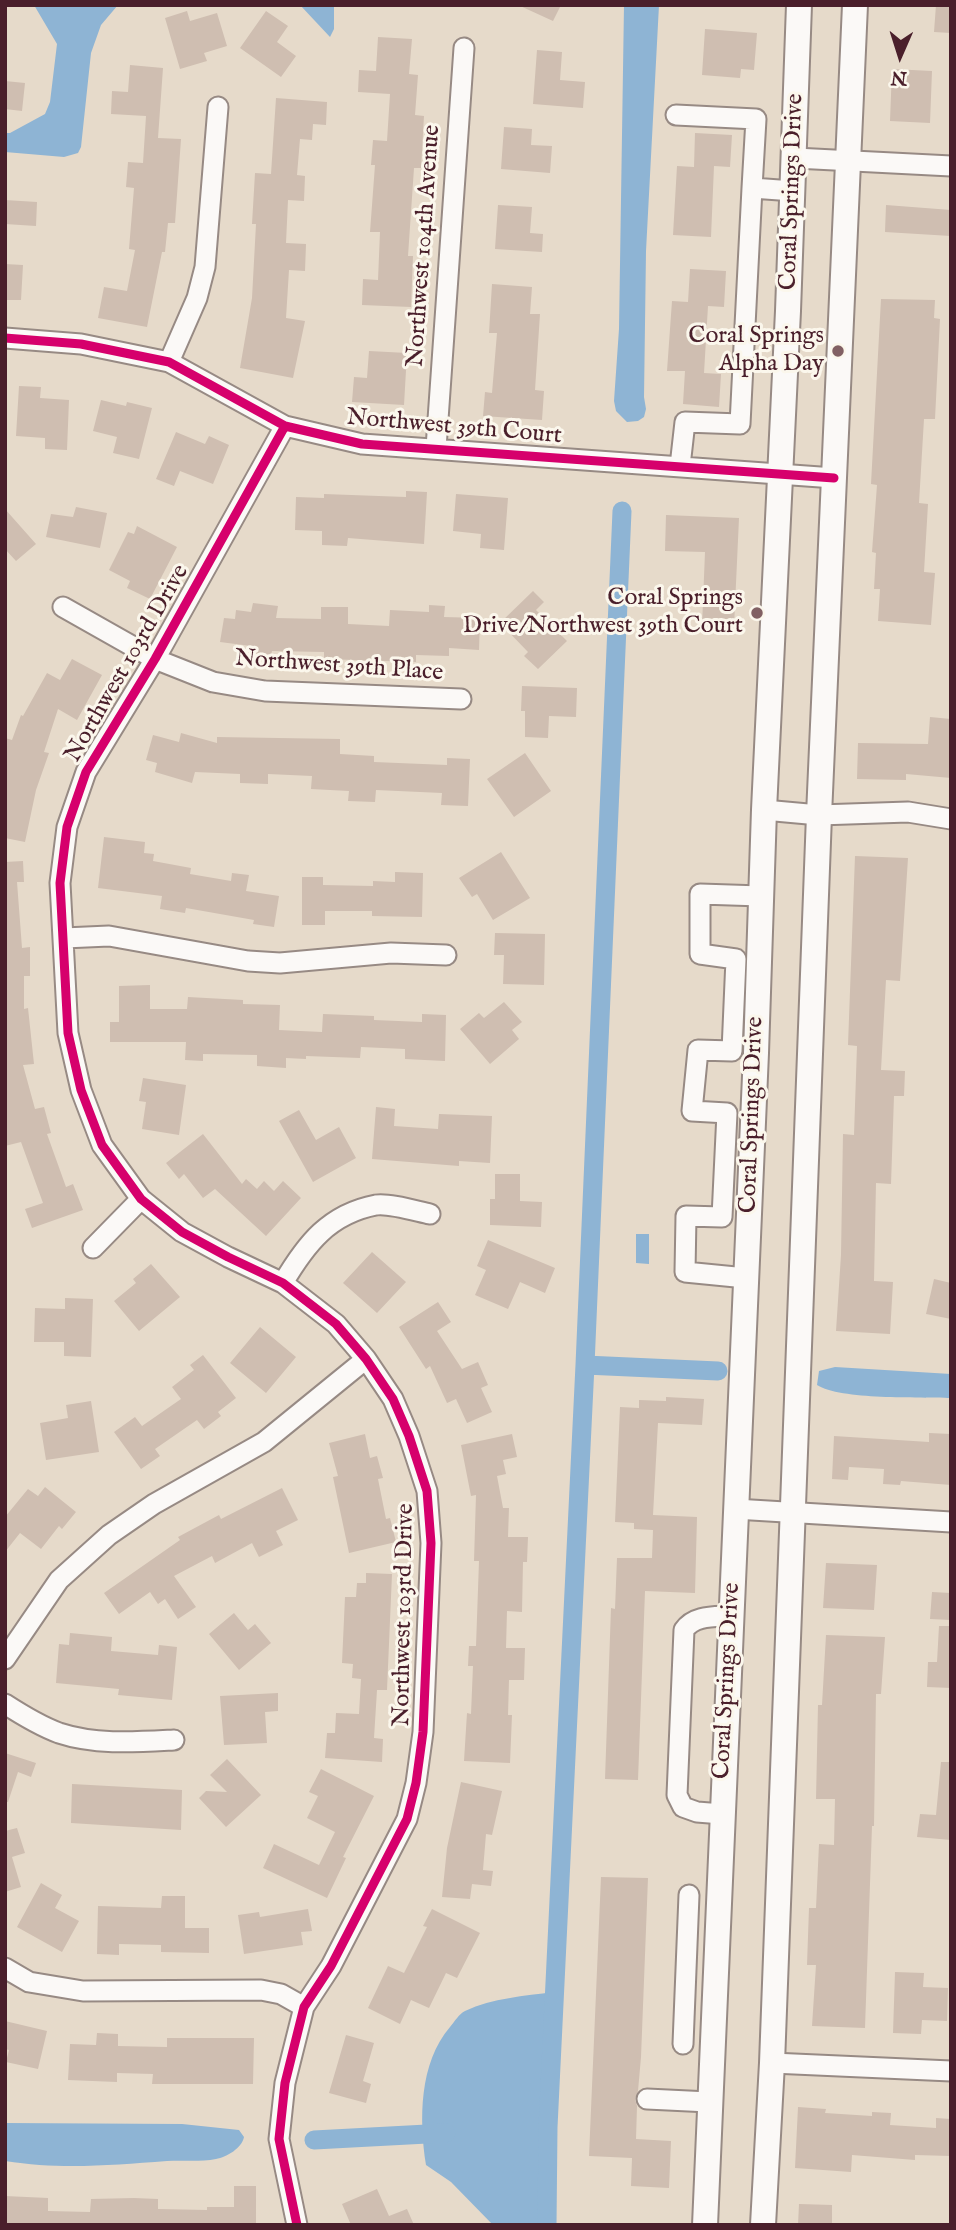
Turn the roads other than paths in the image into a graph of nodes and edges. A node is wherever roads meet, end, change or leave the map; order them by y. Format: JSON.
{"nodes":[{"id":1,"x":799,"y":5,"type":"edge"},
{"id":2,"x":855,"y":5,"type":"edge"},
{"id":3,"x":464,"y":48,"type":"dead end"},
{"id":4,"x":218,"y":107,"type":"dead end"},
{"id":5,"x":676,"y":115,"type":"dead end"},
{"id":6,"x":795,"y":158,"type":"junction"},
{"id":7,"x":849,"y":160,"type":"junction"},
{"id":8,"x":951,"y":166,"type":"edge"},
{"id":9,"x":752,"y":188,"type":"junction"},
{"id":10,"x":793,"y":191,"type":"junction"},
{"id":11,"x":5,"y":338,"type":"edge"},
{"id":12,"x":169,"y":362,"type":"junction"},
{"id":13,"x":285,"y":426,"type":"junction"},
{"id":14,"x":436,"y":448,"type":"junction"},
{"id":15,"x":680,"y":466,"type":"junction"},
{"id":16,"x":781,"y":472,"type":"junction"},
{"id":17,"x":834,"y":478,"type":"junction"},
{"id":18,"x":62,"y":607,"type":"dead end"},
{"id":19,"x":155,"y":659,"type":"junction"},
{"id":20,"x":461,"y":699,"type":"dead end"},
{"id":21,"x":764,"y":810,"type":"junction"},
{"id":22,"x":819,"y":815,"type":"junction"},
{"id":23,"x":951,"y":819,"type":"edge"},
{"id":24,"x":761,"y":896,"type":"junction"},
{"id":25,"x":64,"y":937,"type":"junction"},
{"id":26,"x":446,"y":956,"type":"dead end"},
{"id":27,"x":744,"y":1052,"type":"junction"},
{"id":28,"x":141,"y":1199,"type":"junction"},
{"id":29,"x":430,"y":1214,"type":"dead end"},
{"id":30,"x":93,"y":1248,"type":"dead end"},
{"id":31,"x":746,"y":1278,"type":"junction"},
{"id":32,"x":284,"y":1283,"type":"junction"},
{"id":33,"x":366,"y":1359,"type":"junction"},
{"id":34,"x":735,"y":1509,"type":"junction"},
{"id":35,"x":792,"y":1512,"type":"junction"},
{"id":36,"x":951,"y":1522,"type":"edge"},
{"id":37,"x":730,"y":1616,"type":"junction"},
{"id":38,"x":5,"y":1659,"type":"edge"},
{"id":39,"x":5,"y":1704,"type":"edge"},
{"id":40,"x":174,"y":1740,"type":"dead end"},
{"id":41,"x":722,"y":1814,"type":"junction"},
{"id":42,"x":690,"y":1895,"type":"dead end"},
{"id":43,"x":5,"y":1968,"type":"edge"},
{"id":44,"x":686,"y":1973,"type":"junction"},
{"id":45,"x":715,"y":1974,"type":"junction"},
{"id":46,"x":304,"y":2007,"type":"junction"},
{"id":47,"x":683,"y":2044,"type":"dead end"},
{"id":48,"x":772,"y":2063,"type":"junction"},
{"id":49,"x":951,"y":2071,"type":"edge"},
{"id":50,"x":647,"y":2099,"type":"dead end"},
{"id":51,"x":709,"y":2102,"type":"junction"},
{"id":52,"x":297,"y":2225,"type":"edge"},
{"id":53,"x":705,"y":2225,"type":"edge"},
{"id":54,"x":763,"y":2225,"type":"edge"}],
"edges":[{"from":1,"to":6,"type":"main road","name":"Coral Springs Drive"},
{"from":2,"to":7,"type":"main road"},
{"from":3,"to":14,"type":"street","name":"Northwest 104th Avenue"},
{"from":4,"to":12,"type":"street"},
{"from":5,"to":9,"type":"street"},
{"from":6,"to":7,"type":"street"},
{"from":6,"to":10,"type":"main road","name":"Coral Springs Drive"},
{"from":7,"to":8,"type":"street"},
{"from":7,"to":17,"type":"main road"},
{"from":9,"to":10,"type":"street"},
{"from":9,"to":15,"type":"street"},
{"from":10,"to":16,"type":"main road","name":"Coral Springs Drive"},
{"from":11,"to":12,"type":"street","name":"Northwest 39th Court"},
{"from":12,"to":13,"type":"street","name":"Northwest 39th Court"},
{"from":13,"to":14,"type":"street","name":"Northwest 39th Court"},
{"from":13,"to":19,"type":"street","name":"Northwest 103rd Drive"},
{"from":14,"to":15,"type":"street","name":"Northwest 39th Court"},
{"from":15,"to":16,"type":"street","name":"Northwest 39th Court"},
{"from":16,"to":17,"type":"street","name":"Northwest 39th Court"},
{"from":16,"to":21,"type":"main road","name":"Coral Springs Drive"},
{"from":17,"to":22,"type":"main road"},
{"from":18,"to":19,"type":"street","name":"Northwest 39th Place"},
{"from":19,"to":20,"type":"street","name":"Northwest 39th Place"},
{"from":19,"to":25,"type":"street","name":"Northwest 103rd Drive"},
{"from":21,"to":22,"type":"street"},
{"from":21,"to":24,"type":"main road","name":"Coral Springs Drive"},
{"from":22,"to":23,"type":"street"},
{"from":22,"to":35,"type":"main road"},
{"from":24,"to":27,"type":"main road","name":"Coral Springs Drive"},
{"from":24,"to":27,"type":"street"},
{"from":25,"to":26,"type":"street"},
{"from":25,"to":28,"type":"street","name":"Northwest 103rd Drive"},
{"from":27,"to":31,"type":"main road","name":"Coral Springs Drive"},
{"from":27,"to":31,"type":"street"},
{"from":28,"to":30,"type":"street"},
{"from":28,"to":32,"type":"street","name":"Northwest 103rd Drive"},
{"from":29,"to":32,"type":"street"},
{"from":31,"to":34,"type":"main road","name":"Coral Springs Drive"},
{"from":32,"to":33,"type":"street","name":"Northwest 103rd Drive"},
{"from":33,"to":38,"type":"street"},
{"from":33,"to":46,"type":"street","name":"Northwest 103rd Drive"},
{"from":34,"to":35,"type":"street"},
{"from":34,"to":37,"type":"main road","name":"Coral Springs Drive"},
{"from":35,"to":36,"type":"street"},
{"from":35,"to":48,"type":"main road"},
{"from":37,"to":41,"type":"main road","name":"Coral Springs Drive"},
{"from":37,"to":41,"type":"street"},
{"from":39,"to":40,"type":"street"},
{"from":41,"to":45,"type":"main road","name":"Coral Springs Drive"},
{"from":42,"to":44,"type":"street"},
{"from":43,"to":46,"type":"street"},
{"from":44,"to":45,"type":"street"},
{"from":44,"to":47,"type":"street"},
{"from":45,"to":51,"type":"main road","name":"Coral Springs Drive"},
{"from":46,"to":52,"type":"street","name":"Northwest 103rd Drive"},
{"from":48,"to":49,"type":"street"},
{"from":48,"to":54,"type":"main road"},
{"from":50,"to":51,"type":"street"},
{"from":51,"to":53,"type":"main road","name":"Coral Springs Drive"}]}
